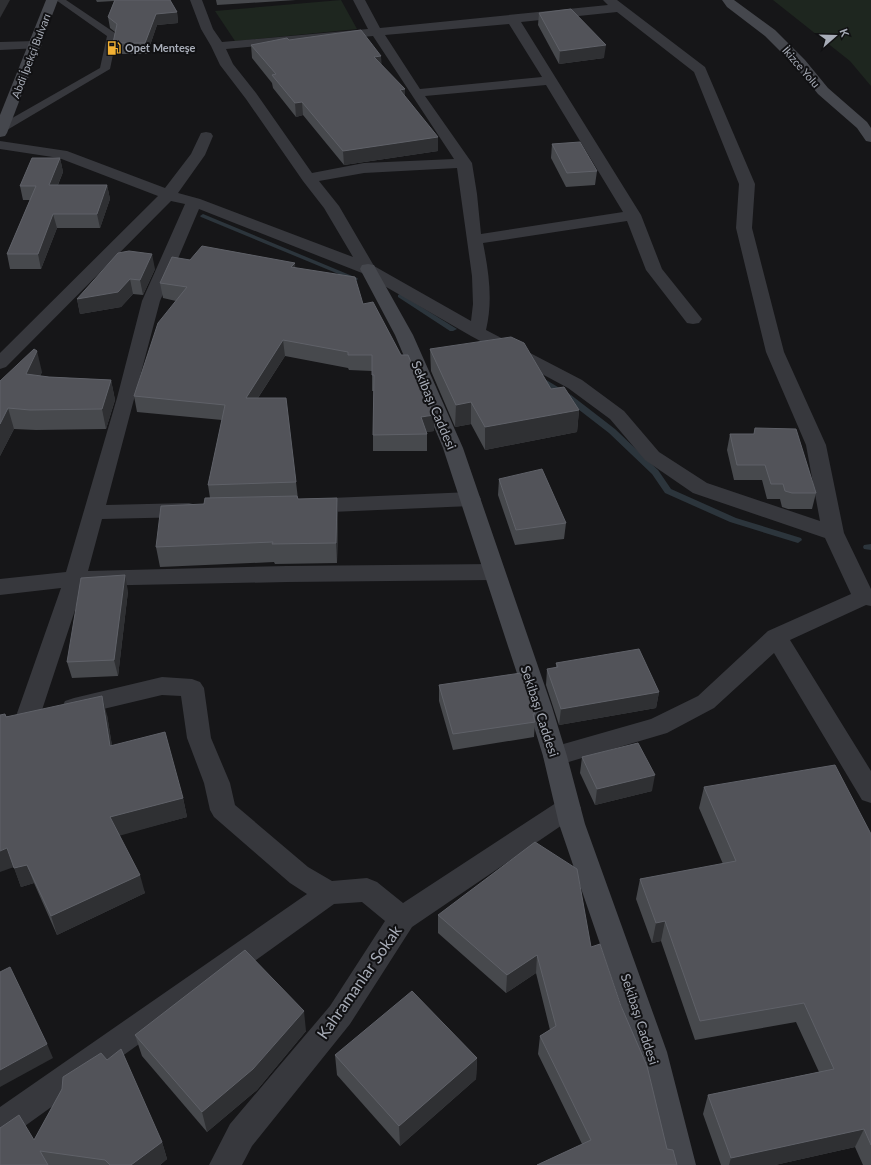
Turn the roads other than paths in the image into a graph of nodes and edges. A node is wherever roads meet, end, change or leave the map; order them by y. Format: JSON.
{"nodes":[{"id":1,"x":52,"y":0,"type":"edge"},
{"id":2,"x":60,"y":0,"type":"edge"},
{"id":3,"x":196,"y":0,"type":"edge"},
{"id":4,"x":359,"y":0,"type":"edge"},
{"id":5,"x":728,"y":0,"type":"edge"},
{"id":6,"x":615,"y":4,"type":"edge"},
{"id":7,"x":513,"y":19,"type":"junction"},
{"id":8,"x":377,"y":32,"type":"junction"},
{"id":9,"x":35,"y":45,"type":"junction"},
{"id":10,"x":0,"y":46,"type":"edge"},
{"id":11,"x":218,"y":46,"type":"junction"},
{"id":12,"x":550,"y":80,"type":"junction"},
{"id":13,"x":417,"y":93,"type":"junction"},
{"id":14,"x":1,"y":135,"type":"edge"},
{"id":15,"x":206,"y":136,"type":"dead end"},
{"id":16,"x":871,"y":138,"type":"edge"},
{"id":17,"x":464,"y":163,"type":"junction"},
{"id":18,"x":308,"y":178,"type":"junction"},
{"id":19,"x":168,"y":195,"type":"junction"},
{"id":20,"x":194,"y":202,"type":"junction"},
{"id":21,"x":633,"y":215,"type":"junction"},
{"id":22,"x":474,"y":240,"type":"junction"},
{"id":23,"x":368,"y":269,"type":"junction"},
{"id":24,"x":692,"y":319,"type":"dead end"},
{"id":25,"x":477,"y":332,"type":"junction"},
{"id":26,"x":0,"y":363,"type":"edge"},
{"id":27,"x":470,"y":499,"type":"junction"},
{"id":28,"x":288,"y":507,"type":"edge"},
{"id":29,"x":211,"y":509,"type":"edge"},
{"id":30,"x":94,"y":512,"type":"junction"},
{"id":31,"x":833,"y":533,"type":"junction"},
{"id":32,"x":494,"y":572,"type":"junction"},
{"id":33,"x":76,"y":579,"type":"junction"},
{"id":34,"x":0,"y":587,"type":"edge"},
{"id":35,"x":868,"y":597,"type":"edge"},
{"id":36,"x":776,"y":637,"type":"junction"},
{"id":37,"x":555,"y":756,"type":"junction"},
{"id":38,"x":871,"y":793,"type":"edge"},
{"id":39,"x":568,"y":808,"type":"junction"},
{"id":40,"x":329,"y":893,"type":"junction"},
{"id":41,"x":402,"y":919,"type":"junction"},
{"id":42,"x":0,"y":1125,"type":"edge"},
{"id":43,"x":225,"y":1165,"type":"edge"},
{"id":44,"x":680,"y":1165,"type":"edge"}],
"edges":[{"from":1,"to":9,"type":"street","name":"Abdi İpekçi Bulvarı"},
{"from":2,"to":14,"type":"lane"},
{"from":3,"to":11,"type":"street"},
{"from":4,"to":8,"type":"street"},
{"from":5,"to":16,"type":"street","name":"İkizce Yolu"},
{"from":6,"to":7,"type":"street"},
{"from":6,"to":31,"type":"street"},
{"from":7,"to":8,"type":"street"},
{"from":7,"to":12,"type":"street"},
{"from":8,"to":11,"type":"street"},
{"from":8,"to":13,"type":"street"},
{"from":9,"to":10,"type":"street"},
{"from":9,"to":14,"type":"street","name":"Abdi İpekçi Bulvarı"},
{"from":11,"to":18,"type":"street"},
{"from":12,"to":13,"type":"street"},
{"from":12,"to":21,"type":"street"},
{"from":13,"to":17,"type":"street"},
{"from":14,"to":19,"type":"street"},
{"from":15,"to":19,"type":"street"},
{"from":17,"to":18,"type":"street"},
{"from":17,"to":22,"type":"street"},
{"from":18,"to":23,"type":"street"},
{"from":19,"to":20,"type":"street"},
{"from":19,"to":26,"type":"street"},
{"from":20,"to":23,"type":"street"},
{"from":20,"to":30,"type":"street"},
{"from":21,"to":22,"type":"street"},
{"from":21,"to":24,"type":"street"},
{"from":22,"to":25,"type":"street"},
{"from":23,"to":25,"type":"street"},
{"from":23,"to":27,"type":"street","name":"Sekibaşı Caddesi"},
{"from":25,"to":31,"type":"street"},
{"from":27,"to":28,"type":"street"},
{"from":27,"to":32,"type":"street","name":"Sekibaşı Caddesi"},
{"from":29,"to":30,"type":"street"},
{"from":30,"to":33,"type":"street"},
{"from":31,"to":35,"type":"street"},
{"from":32,"to":33,"type":"street"},
{"from":32,"to":37,"type":"street","name":"Sekibaşı Caddesi"},
{"from":33,"to":34,"type":"street"},
{"from":33,"to":40,"type":"street"},
{"from":35,"to":36,"type":"street"},
{"from":36,"to":37,"type":"street"},
{"from":36,"to":38,"type":"street"},
{"from":37,"to":39,"type":"street","name":"Sekibaşı Caddesi"},
{"from":39,"to":41,"type":"street","name":"Kahramanlar Sokak"},
{"from":39,"to":44,"type":"street","name":"Sekibaşı Caddesi"},
{"from":40,"to":41,"type":"street"},
{"from":40,"to":42,"type":"street"},
{"from":41,"to":43,"type":"street","name":"Kahramanlar Sokak"}]}
